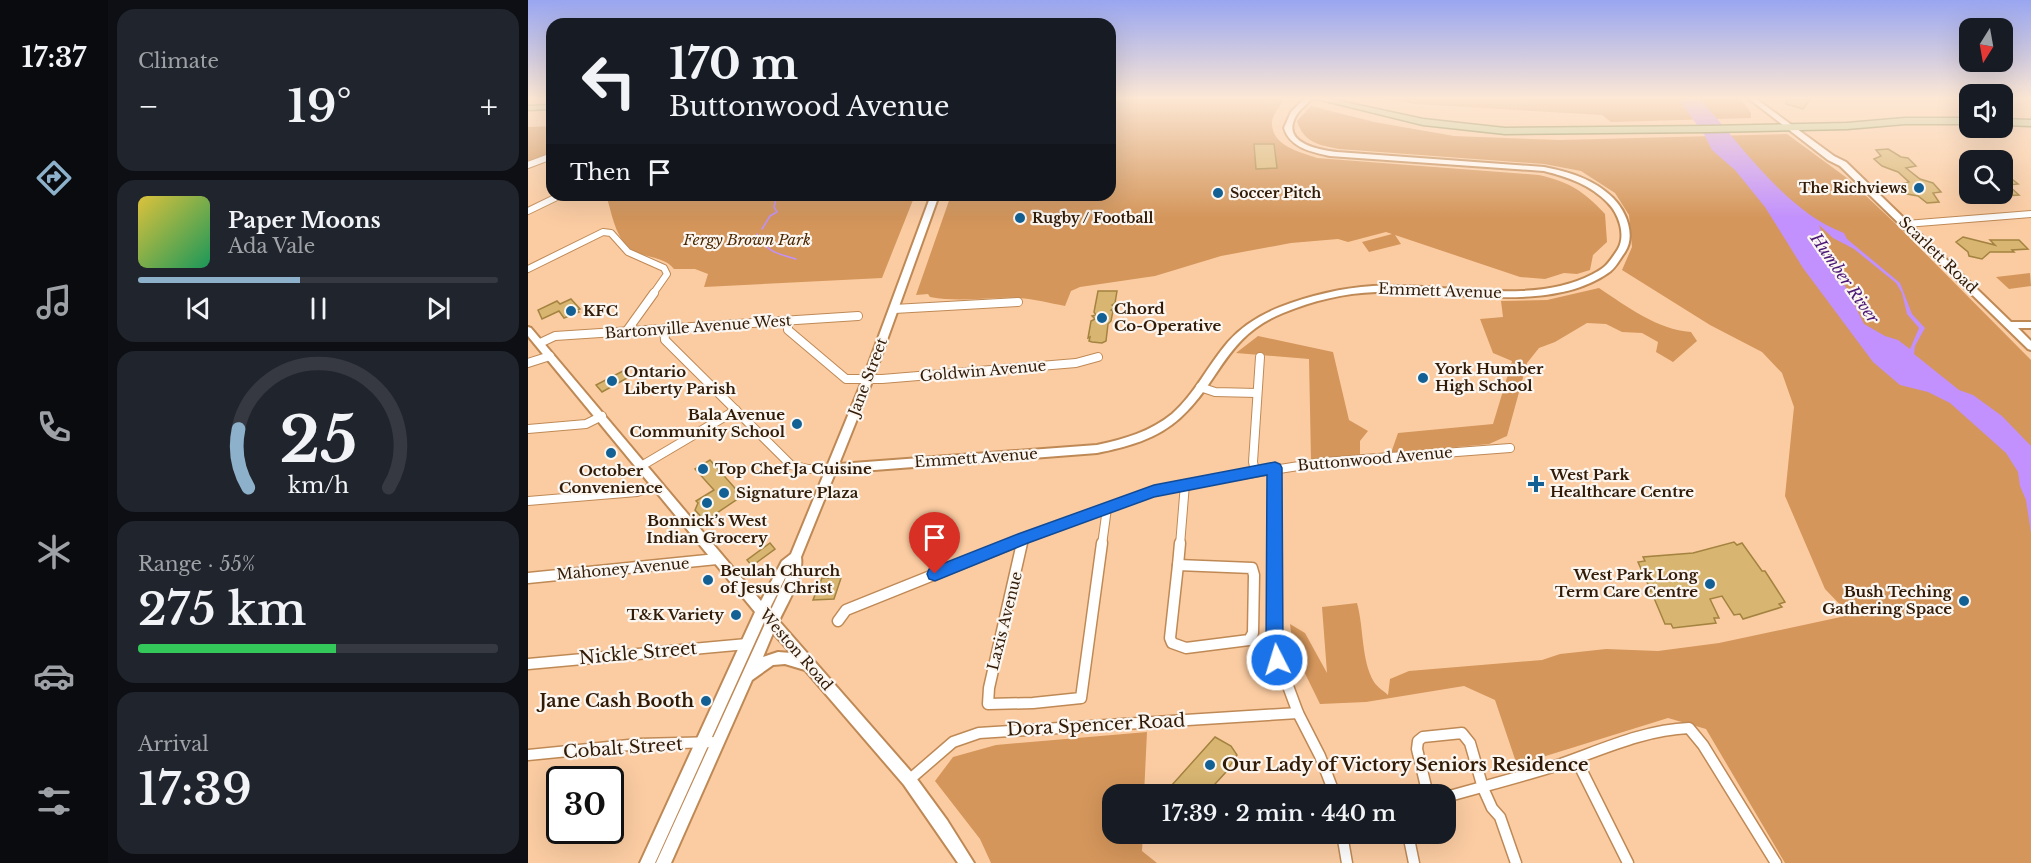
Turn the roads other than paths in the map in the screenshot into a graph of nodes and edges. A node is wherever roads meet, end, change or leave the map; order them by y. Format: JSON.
{"nodes":[{"id":1,"x":1292,"y":138,"type":"edge"},
{"id":2,"x":1807,"y":138,"type":"edge"},
{"id":3,"x":1815,"y":138,"type":"edge"},
{"id":4,"x":546,"y":158,"type":"edge"},
{"id":5,"x":1843,"y":164,"type":"junction"},
{"id":6,"x":528,"y":165,"type":"edge"},
{"id":7,"x":549,"y":201,"type":"edge"},
{"id":8,"x":933,"y":201,"type":"edge"},
{"id":9,"x":528,"y":211,"type":"edge"},
{"id":10,"x":2031,"y":214,"type":"edge"},
{"id":11,"x":1906,"y":224,"type":"junction"},
{"id":12,"x":528,"y":268,"type":"edge"},
{"id":13,"x":1018,"y":302,"type":"dead end"},
{"id":14,"x":894,"y":309,"type":"junction"},
{"id":15,"x":858,"y":316,"type":"dead end"},
{"id":16,"x":789,"y":320,"type":"junction"},
{"id":17,"x":2009,"y":325,"type":"junction"},
{"id":18,"x":2031,"y":325,"type":"edge"},
{"id":19,"x":664,"y":329,"type":"junction"},
{"id":20,"x":528,"y":330,"type":"edge"},
{"id":21,"x":626,"y":332,"type":"junction"},
{"id":22,"x":540,"y":343,"type":"junction"},
{"id":23,"x":2031,"y":347,"type":"edge"},
{"id":24,"x":550,"y":356,"type":"junction"},
{"id":25,"x":1098,"y":357,"type":"dead end"},
{"id":26,"x":1260,"y":357,"type":"dead end"},
{"id":27,"x":528,"y":363,"type":"edge"},
{"id":28,"x":868,"y":379,"type":"junction"},
{"id":29,"x":1200,"y":387,"type":"junction"},
{"id":30,"x":1257,"y":393,"type":"junction"},
{"id":31,"x":736,"y":410,"type":"junction"},
{"id":32,"x":602,"y":416,"type":"junction"},
{"id":33,"x":528,"y":429,"type":"edge"},
{"id":34,"x":1510,"y":448,"type":"dead end"},
{"id":35,"x":643,"y":465,"type":"junction"},
{"id":36,"x":1275,"y":468,"type":"junction"},
{"id":37,"x":831,"y":469,"type":"junction"},
{"id":38,"x":1255,"y":471,"type":"junction"},
{"id":39,"x":1185,"y":484,"type":"junction"},
{"id":40,"x":658,"y":485,"type":"junction"},
{"id":41,"x":528,"y":501,"type":"edge"},
{"id":42,"x":1107,"y":508,"type":"junction"},
{"id":43,"x":1023,"y":539,"type":"junction"},
{"id":44,"x":795,"y":557,"type":"junction"},
{"id":45,"x":717,"y":559,"type":"junction"},
{"id":46,"x":1178,"y":565,"type":"junction"},
{"id":47,"x":528,"y":578,"type":"edge"},
{"id":48,"x":762,"y":611,"type":"junction"},
{"id":49,"x":838,"y":621,"type":"dead end"},
{"id":50,"x":771,"y":622,"type":"junction"},
{"id":51,"x":747,"y":644,"type":"junction"},
{"id":52,"x":528,"y":664,"type":"edge"},
{"id":53,"x":809,"y":665,"type":"junction"},
{"id":54,"x":744,"y":684,"type":"junction"},
{"id":55,"x":1298,"y":713,"type":"junction"},
{"id":56,"x":718,"y":742,"type":"junction"},
{"id":57,"x":702,"y":743,"type":"junction"},
{"id":58,"x":528,"y":755,"type":"edge"},
{"id":59,"x":1576,"y":759,"type":"junction"},
{"id":60,"x":909,"y":780,"type":"junction"},
{"id":61,"x":1331,"y":784,"type":"edge"},
{"id":62,"x":1426,"y":784,"type":"edge"},
{"id":63,"x":1483,"y":788,"type":"junction"},
{"id":64,"x":1456,"y":795,"type":"edge"},
{"id":65,"x":1344,"y":844,"type":"edge"},
{"id":66,"x":1410,"y":844,"type":"edge"},
{"id":67,"x":647,"y":863,"type":"edge"},
{"id":68,"x":663,"y":863,"type":"edge"},
{"id":69,"x":966,"y":863,"type":"edge"},
{"id":70,"x":1347,"y":863,"type":"edge"},
{"id":71,"x":1414,"y":863,"type":"edge"},
{"id":72,"x":1516,"y":863,"type":"edge"},
{"id":73,"x":1628,"y":863,"type":"edge"},
{"id":74,"x":1776,"y":863,"type":"edge"}],
"edges":[{"from":1,"to":29,"type":"main road","name":"Emmett Avenue"},
{"from":2,"to":5,"type":"main road","name":"Scarlett Road"},
{"from":3,"to":5,"type":"main road","name":"Scarlett Road"},
{"from":4,"to":6,"type":"street"},
{"from":5,"to":11,"type":"main road","name":"Scarlett Road"},
{"from":7,"to":9,"type":"street"},
{"from":8,"to":14,"type":"main road","name":"Jane Street"},
{"from":10,"to":11,"type":"street"},
{"from":11,"to":17,"type":"main road","name":"Scarlett Road"},
{"from":12,"to":21,"type":"street"},
{"from":13,"to":14,"type":"street"},
{"from":14,"to":28,"type":"main road","name":"Jane Street"},
{"from":15,"to":16,"type":"street","name":"Bartonville Avenue West"},
{"from":16,"to":19,"type":"street","name":"Bartonville Avenue West"},
{"from":16,"to":28,"type":"street","name":"Goldwin Avenue"},
{"from":17,"to":18,"type":"main road"},
{"from":17,"to":23,"type":"main road","name":"Scarlett Road"},
{"from":19,"to":21,"type":"street","name":"Bartonville Avenue West"},
{"from":19,"to":31,"type":"street"},
{"from":20,"to":22,"type":"main road","name":"Weston Road"},
{"from":21,"to":22,"type":"street","name":"Bartonville Avenue West"},
{"from":22,"to":24,"type":"main road","name":"Weston Road"},
{"from":24,"to":27,"type":"street"},
{"from":24,"to":32,"type":"main road","name":"Weston Road"},
{"from":25,"to":28,"type":"street","name":"Goldwin Avenue"},
{"from":26,"to":30,"type":"street"},
{"from":28,"to":37,"type":"main road","name":"Jane Street"},
{"from":29,"to":30,"type":"street"},
{"from":29,"to":37,"type":"main road","name":"Emmett Avenue"},
{"from":30,"to":38,"type":"street"},
{"from":31,"to":35,"type":"street"},
{"from":31,"to":37,"type":"street"},
{"from":32,"to":33,"type":"street"},
{"from":32,"to":35,"type":"main road","name":"Weston Road"},
{"from":34,"to":36,"type":"street","name":"Buttonwood Avenue"},
{"from":35,"to":40,"type":"main road","name":"Weston Road"},
{"from":36,"to":38,"type":"street","name":"Buttonwood Avenue"},
{"from":36,"to":55,"type":"street"},
{"from":37,"to":44,"type":"main road","name":"Jane Street"},
{"from":38,"to":39,"type":"street","name":"Buttonwood Avenue"},
{"from":39,"to":42,"type":"street","name":"Buttonwood Avenue"},
{"from":39,"to":46,"type":"street"},
{"from":40,"to":41,"type":"street"},
{"from":40,"to":45,"type":"main road","name":"Weston Road"},
{"from":42,"to":43,"type":"street","name":"Buttonwood Avenue"},
{"from":42,"to":43,"type":"street","name":"Laxis Avenue"},
{"from":43,"to":49,"type":"street","name":"Buttonwood Avenue"},
{"from":44,"to":48,"type":"main road","name":"Jane Street"},
{"from":44,"to":50,"type":"main road","name":"Jane Street"},
{"from":45,"to":47,"type":"street","name":"Mahoney Avenue"},
{"from":45,"to":48,"type":"main road","name":"Weston Road"},
{"from":46,"to":46,"type":"street"},
{"from":48,"to":50,"type":"main road","name":"Weston Road"},
{"from":48,"to":51,"type":"main road","name":"Jane Street"},
{"from":50,"to":53,"type":"main road","name":"Weston Road"},
{"from":50,"to":54,"type":"main road","name":"Jane Street"},
{"from":51,"to":52,"type":"street","name":"Nickle Street"},
{"from":51,"to":57,"type":"main road","name":"Jane Street"},
{"from":53,"to":54,"type":"main road"},
{"from":53,"to":60,"type":"main road","name":"Weston Road"},
{"from":54,"to":56,"type":"main road","name":"Jane Street"},
{"from":55,"to":60,"type":"street","name":"Dora Spencer Road"},
{"from":55,"to":61,"type":"street"},
{"from":56,"to":57,"type":"street","name":"Cobalt Street"},
{"from":56,"to":68,"type":"main road","name":"Jane Street"},
{"from":57,"to":58,"type":"street","name":"Cobalt Street"},
{"from":57,"to":67,"type":"main road","name":"Jane Street"},
{"from":59,"to":63,"type":"street"},
{"from":59,"to":73,"type":"street"},
{"from":59,"to":74,"type":"street"},
{"from":60,"to":69,"type":"main road","name":"Weston Road"},
{"from":62,"to":63,"type":"street"},
{"from":63,"to":64,"type":"street"},
{"from":63,"to":72,"type":"street"},
{"from":65,"to":70,"type":"street"},
{"from":66,"to":71,"type":"street"}]}
